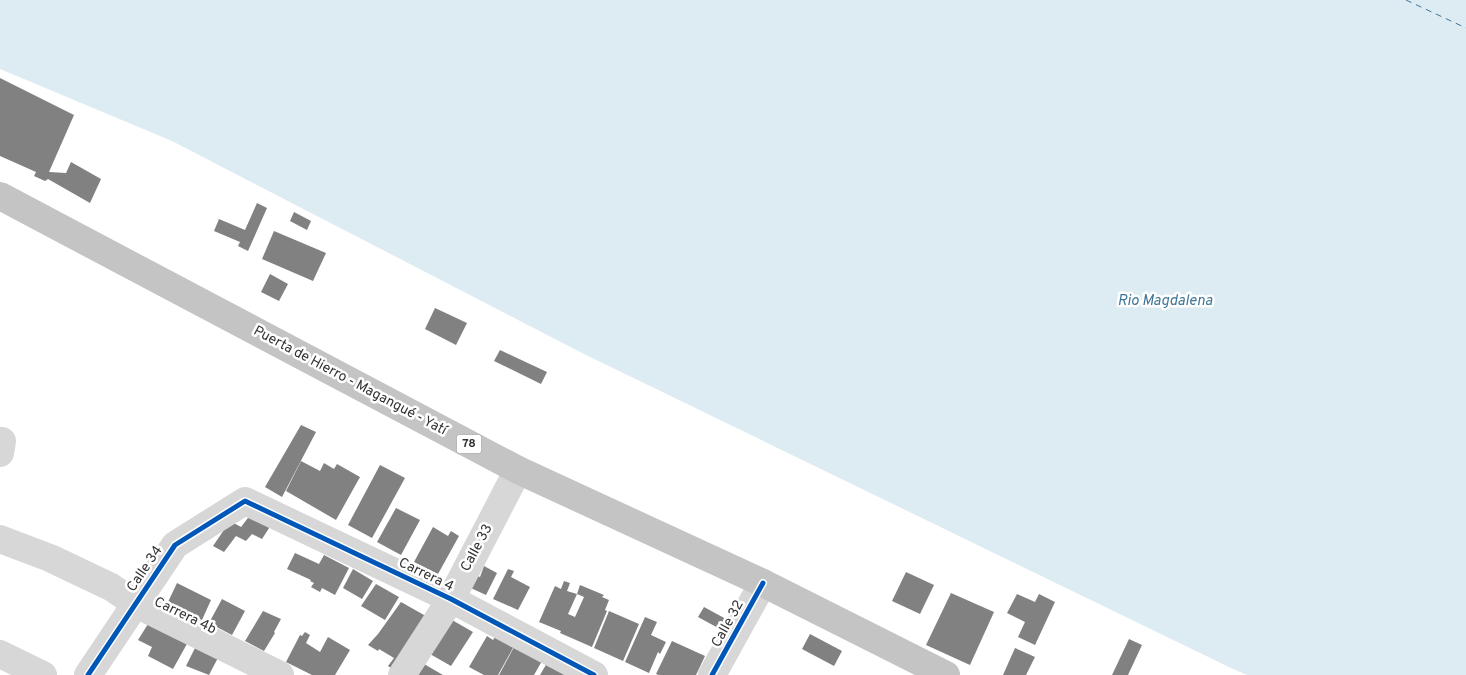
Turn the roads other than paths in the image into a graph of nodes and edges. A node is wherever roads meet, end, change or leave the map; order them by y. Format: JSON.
{"nodes":[{"id":1,"x":0,"y":196,"type":"edge"},
{"id":2,"x":518,"y":470,"type":"junction"},
{"id":3,"x":245,"y":501,"type":"joint"},
{"id":4,"x":0,"y":539,"type":"edge"},
{"id":5,"x":763,"y":583,"type":"junction"},
{"id":6,"x":450,"y":599,"type":"junction"},
{"id":7,"x":136,"y":604,"type":"junction"},
{"id":8,"x":0,"y":654,"type":"edge"},
{"id":9,"x":43,"y":675,"type":"edge"},
{"id":10,"x":88,"y":675,"type":"edge"},
{"id":11,"x":280,"y":675,"type":"edge"},
{"id":12,"x":402,"y":675,"type":"edge"},
{"id":13,"x":594,"y":675,"type":"edge"},
{"id":14,"x":712,"y":675,"type":"edge"},
{"id":15,"x":946,"y":675,"type":"edge"}],
"edges":[{"from":1,"to":2,"type":"highway","name":"Puerta de Hierro - Magangué - Yatí","number":"78"},
{"from":2,"to":5,"type":"highway","name":"Puerta de Hierro - Magangué - Yatí","number":"78"},
{"from":2,"to":6,"type":"street","name":"Calle 33"},
{"from":3,"to":6,"type":"street","name":"Carrera 4"},
{"from":3,"to":7,"type":"street","name":"Calle 34"},
{"from":4,"to":7,"type":"street","name":"Carrera 4b"},
{"from":5,"to":14,"type":"street","name":"Calle 32"},
{"from":5,"to":15,"type":"highway","name":"Puerta de Hierro - Magangué - Yatí","number":"78"},
{"from":6,"to":12,"type":"street","name":"Calle 33"},
{"from":6,"to":13,"type":"street","name":"Carrera 4"},
{"from":7,"to":10,"type":"street","name":"Calle 34"},
{"from":7,"to":11,"type":"street","name":"Carrera 4b"},
{"from":8,"to":9,"type":"street"}]}
